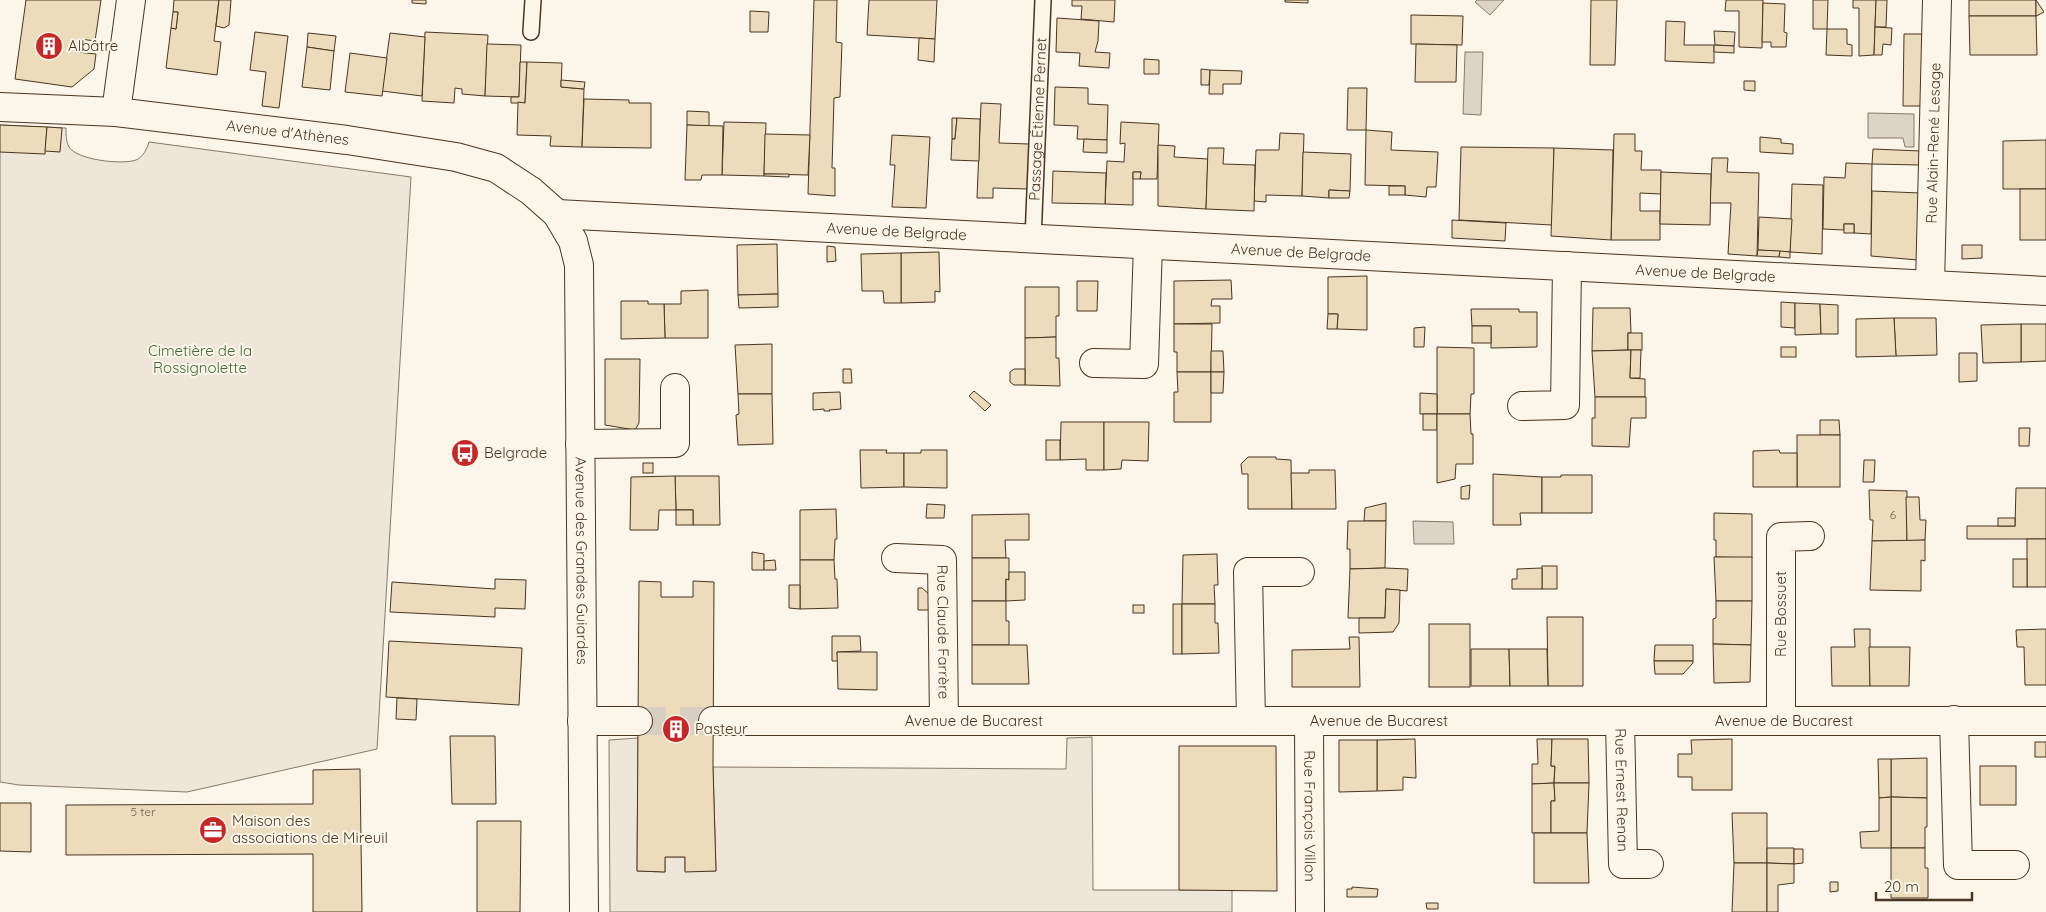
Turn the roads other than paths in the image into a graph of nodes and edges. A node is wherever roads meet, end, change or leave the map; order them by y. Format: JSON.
{"nodes":[{"id":1,"x":131,"y":0,"type":"edge"},
{"id":2,"x":534,"y":0,"type":"edge"},
{"id":3,"x":1044,"y":0,"type":"edge"},
{"id":4,"x":1937,"y":0,"type":"edge"},
{"id":5,"x":531,"y":32,"type":"dead end"},
{"id":6,"x":0,"y":107,"type":"edge"},
{"id":7,"x":116,"y":112,"type":"junction"},
{"id":8,"x":557,"y":214,"type":"junction"},
{"id":9,"x":1033,"y":239,"type":"junction"},
{"id":10,"x":1148,"y":245,"type":"junction"},
{"id":11,"x":1567,"y":266,"type":"junction"},
{"id":12,"x":1930,"y":285,"type":"junction"},
{"id":13,"x":2046,"y":291,"type":"edge"},
{"id":14,"x":1094,"y":364,"type":"dead end"},
{"id":15,"x":675,"y":388,"type":"dead end"},
{"id":16,"x":1522,"y":406,"type":"dead end"},
{"id":17,"x":580,"y":444,"type":"junction"},
{"id":18,"x":1810,"y":536,"type":"dead end"},
{"id":19,"x":896,"y":558,"type":"dead end"},
{"id":20,"x":1300,"y":572,"type":"dead end"},
{"id":21,"x":713,"y":720,"type":"tunnel mouth"},
{"id":22,"x":1954,"y":720,"type":"junction"},
{"id":23,"x":582,"y":721,"type":"junction"},
{"id":24,"x":638,"y":721,"type":"tunnel mouth"},
{"id":25,"x":944,"y":721,"type":"junction"},
{"id":26,"x":1251,"y":721,"type":"junction"},
{"id":27,"x":1309,"y":721,"type":"junction"},
{"id":28,"x":1620,"y":721,"type":"junction"},
{"id":29,"x":1781,"y":721,"type":"junction"},
{"id":30,"x":2046,"y":721,"type":"edge"},
{"id":31,"x":1649,"y":864,"type":"dead end"},
{"id":32,"x":2015,"y":865,"type":"dead end"},
{"id":33,"x":584,"y":912,"type":"edge"},
{"id":34,"x":1310,"y":912,"type":"edge"}],
"edges":[{"from":1,"to":7,"type":"street"},
{"from":2,"to":5,"type":"lane"},
{"from":3,"to":9,"type":"lane","name":"Passage Étienne Pernet"},
{"from":4,"to":12,"type":"street","name":"Rue Alain-René Lesage"},
{"from":6,"to":7,"type":"street","name":"Avenue d'Athènes"},
{"from":7,"to":8,"type":"street","name":"Avenue d'Athènes"},
{"from":8,"to":9,"type":"street","name":"Avenue de Belgrade"},
{"from":8,"to":17,"type":"street","name":"Avenue des Grandes Guiardes"},
{"from":9,"to":10,"type":"street","name":"Avenue de Belgrade"},
{"from":10,"to":11,"type":"street","name":"Avenue de Belgrade"},
{"from":10,"to":14,"type":"street"},
{"from":11,"to":12,"type":"street","name":"Avenue de Belgrade"},
{"from":11,"to":16,"type":"street"},
{"from":12,"to":13,"type":"street","name":"Avenue de Belgrade"},
{"from":15,"to":17,"type":"street"},
{"from":17,"to":23,"type":"street","name":"Avenue des Grandes Guiardes"},
{"from":18,"to":29,"type":"street","name":"Rue Bossuet"},
{"from":19,"to":25,"type":"street","name":"Rue Claude Farrère"},
{"from":20,"to":26,"type":"street"},
{"from":21,"to":25,"type":"street","name":"Avenue de Bucarest"},
{"from":22,"to":29,"type":"street","name":"Avenue de Bucarest"},
{"from":22,"to":30,"type":"street","name":"Avenue de Bucarest"},
{"from":22,"to":32,"type":"street"},
{"from":23,"to":24,"type":"street"},
{"from":23,"to":33,"type":"street","name":"Avenue des Grandes Guiardes"},
{"from":25,"to":26,"type":"street","name":"Avenue de Bucarest"},
{"from":26,"to":27,"type":"street","name":"Avenue de Bucarest"},
{"from":27,"to":28,"type":"street","name":"Avenue de Bucarest"},
{"from":27,"to":34,"type":"street","name":"Rue François Villon"},
{"from":28,"to":29,"type":"street","name":"Avenue de Bucarest"},
{"from":28,"to":31,"type":"street","name":"Rue Ernest Renan"}]}
